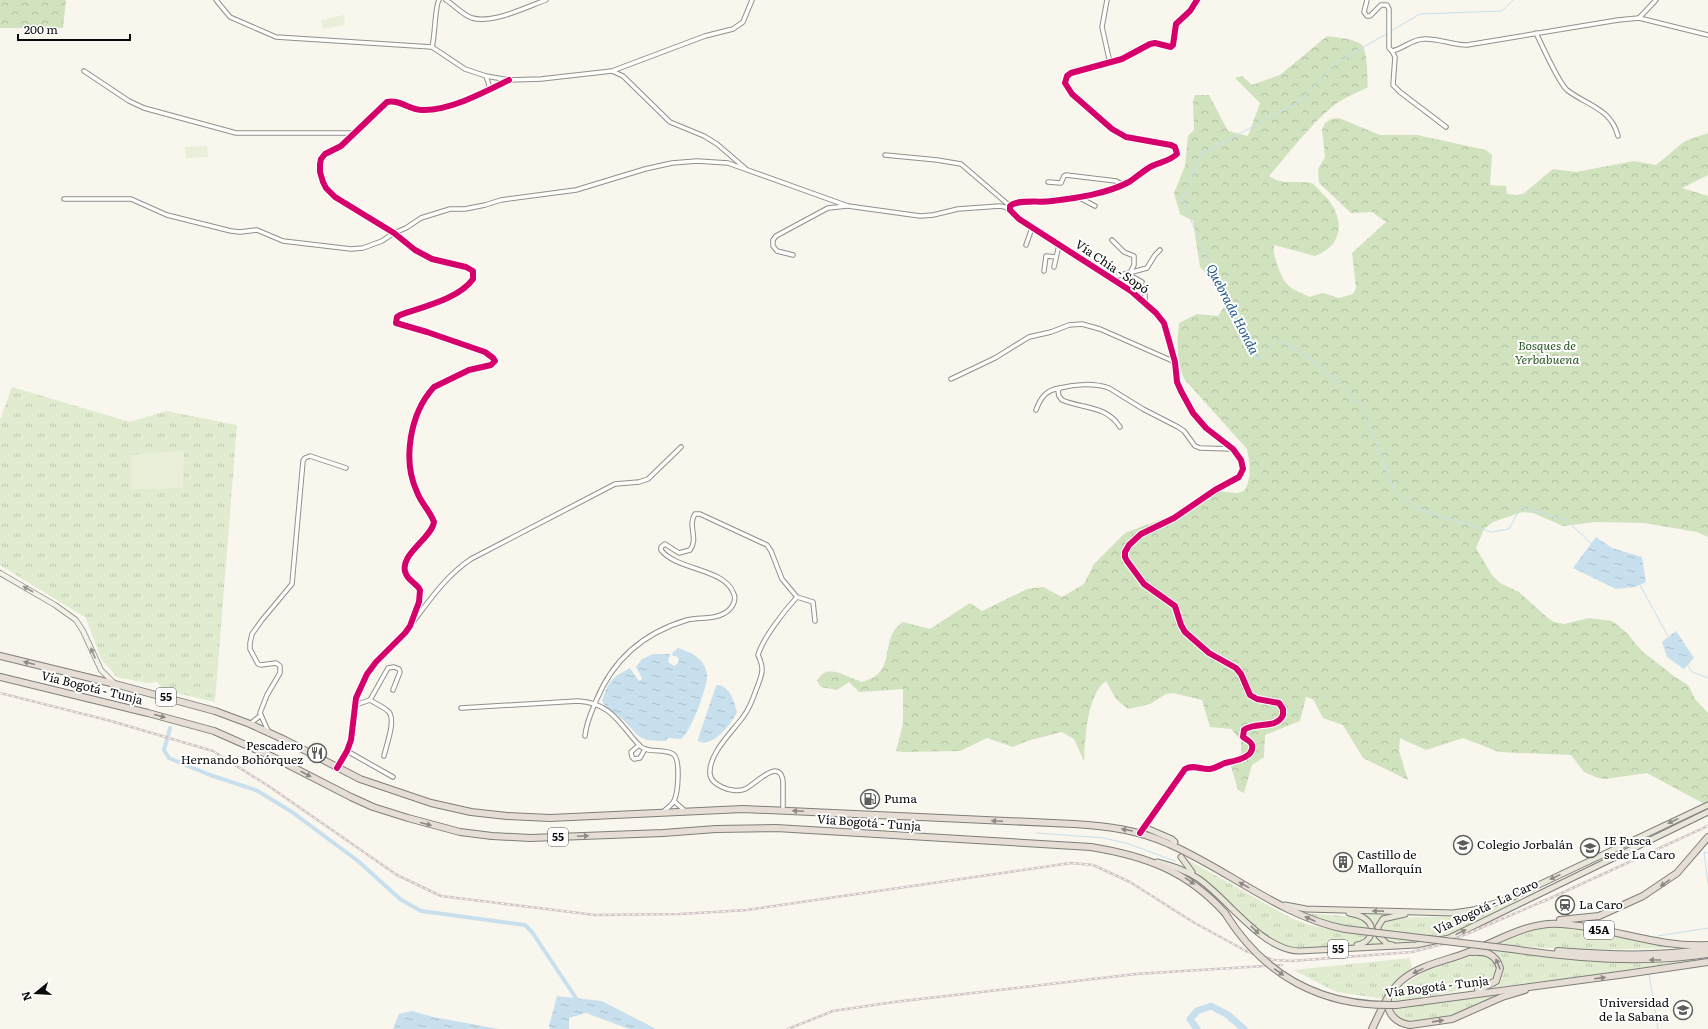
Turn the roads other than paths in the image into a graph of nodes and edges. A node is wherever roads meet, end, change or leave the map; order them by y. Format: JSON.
{"nodes":[{"id":1,"x":216,"y":0,"type":"edge"},
{"id":2,"x":438,"y":0,"type":"edge"},
{"id":3,"x":446,"y":0,"type":"edge"},
{"id":4,"x":546,"y":0,"type":"edge"},
{"id":5,"x":752,"y":0,"type":"edge"},
{"id":6,"x":1107,"y":0,"type":"edge"},
{"id":7,"x":1197,"y":0,"type":"edge"},
{"id":8,"x":1368,"y":0,"type":"edge"},
{"id":9,"x":1656,"y":0,"type":"edge"},
{"id":10,"x":1640,"y":18,"type":"junction"},
{"id":11,"x":1536,"y":33,"type":"junction"},
{"id":12,"x":1708,"y":35,"type":"edge"},
{"id":13,"x":432,"y":47,"type":"junction"},
{"id":14,"x":1392,"y":51,"type":"junction"},
{"id":15,"x":1110,"y":63,"type":"junction"},
{"id":16,"x":84,"y":71,"type":"dead end"},
{"id":17,"x":612,"y":71,"type":"junction"},
{"id":18,"x":486,"y":76,"type":"junction"},
{"id":19,"x":509,"y":80,"type":"junction"},
{"id":20,"x":488,"y":91,"type":"junction"},
{"id":21,"x":1446,"y":127,"type":"dead end"},
{"id":22,"x":356,"y":133,"type":"junction"},
{"id":23,"x":1618,"y":136,"type":"dead end"},
{"id":24,"x":885,"y":155,"type":"dead end"},
{"id":25,"x":747,"y":169,"type":"junction"},
{"id":26,"x":1048,"y":182,"type":"dead end"},
{"id":27,"x":1122,"y":184,"type":"junction"},
{"id":28,"x":1077,"y":197,"type":"junction"},
{"id":29,"x":64,"y":199,"type":"dead end"},
{"id":30,"x":848,"y":206,"type":"junction"},
{"id":31,"x":1095,"y":206,"type":"dead end"},
{"id":32,"x":1010,"y":208,"type":"junction"},
{"id":33,"x":1032,"y":228,"type":"junction"},
{"id":34,"x":394,"y":233,"type":"junction"},
{"id":35,"x":1112,"y":240,"type":"dead end"},
{"id":36,"x":1026,"y":245,"type":"dead end"},
{"id":37,"x":1059,"y":245,"type":"junction"},
{"id":38,"x":1160,"y":250,"type":"dead end"},
{"id":39,"x":793,"y":255,"type":"dead end"},
{"id":40,"x":1056,"y":257,"type":"junction"},
{"id":41,"x":1054,"y":267,"type":"dead end"},
{"id":42,"x":1044,"y":271,"type":"dead end"},
{"id":43,"x":1131,"y":271,"type":"junction"},
{"id":44,"x":1110,"y":278,"type":"junction"},
{"id":45,"x":1142,"y":282,"type":"dead end"},
{"id":46,"x":1145,"y":302,"type":"junction"},
{"id":47,"x":1175,"y":362,"type":"junction"},
{"id":48,"x":951,"y":379,"type":"dead end"},
{"id":49,"x":1060,"y":388,"type":"junction"},
{"id":50,"x":1036,"y":410,"type":"dead end"},
{"id":51,"x":1120,"y":427,"type":"dead end"},
{"id":52,"x":682,"y":447,"type":"dead end"},
{"id":53,"x":1233,"y":450,"type":"junction"},
{"id":54,"x":346,"y":468,"type":"dead end"},
{"id":55,"x":0,"y":573,"type":"edge"},
{"id":56,"x":797,"y":597,"type":"junction"},
{"id":57,"x":815,"y":621,"type":"dead end"},
{"id":58,"x":410,"y":626,"type":"junction"},
{"id":59,"x":0,"y":656,"type":"edge"},
{"id":60,"x":0,"y":677,"type":"edge"},
{"id":61,"x":115,"y":684,"type":"junction"},
{"id":62,"x":393,"y":690,"type":"dead end"},
{"id":63,"x":370,"y":700,"type":"junction"},
{"id":64,"x":595,"y":703,"type":"junction"},
{"id":65,"x":355,"y":704,"type":"junction"},
{"id":66,"x":461,"y":708,"type":"dead end"},
{"id":67,"x":261,"y":715,"type":"junction"},
{"id":68,"x":250,"y":724,"type":"junction"},
{"id":69,"x":269,"y":733,"type":"junction"},
{"id":70,"x":585,"y":736,"type":"dead end"},
{"id":71,"x":639,"y":745,"type":"junction"},
{"id":72,"x":645,"y":749,"type":"junction"},
{"id":73,"x":348,"y":751,"type":"junction"},
{"id":74,"x":384,"y":756,"type":"dead end"},
{"id":75,"x":337,"y":768,"type":"junction"},
{"id":76,"x":393,"y":777,"type":"dead end"},
{"id":77,"x":674,"y":801,"type":"junction"},
{"id":78,"x":1708,"y":804,"type":"edge"},
{"id":79,"x":783,"y":810,"type":"junction"},
{"id":80,"x":685,"y":811,"type":"junction"},
{"id":81,"x":663,"y":812,"type":"junction"},
{"id":82,"x":1708,"y":812,"type":"edge"},
{"id":83,"x":1144,"y":827,"type":"junction"},
{"id":84,"x":1140,"y":833,"type":"junction"},
{"id":85,"x":1708,"y":837,"type":"edge"},
{"id":86,"x":1175,"y":842,"type":"dead end"},
{"id":87,"x":1181,"y":857,"type":"dead end"},
{"id":88,"x":1142,"y":859,"type":"junction"},
{"id":89,"x":1203,"y":882,"type":"junction"},
{"id":90,"x":1278,"y":904,"type":"junction"},
{"id":91,"x":1336,"y":910,"type":"junction"},
{"id":92,"x":1412,"y":912,"type":"junction"},
{"id":93,"x":1539,"y":925,"type":"junction"},
{"id":94,"x":1708,"y":945,"type":"edge"},
{"id":95,"x":1405,"y":946,"type":"junction"},
{"id":96,"x":1708,"y":948,"type":"edge"},
{"id":97,"x":1322,"y":949,"type":"junction"},
{"id":98,"x":1512,"y":949,"type":"junction"},
{"id":99,"x":1468,"y":952,"type":"junction"},
{"id":100,"x":1708,"y":954,"type":"edge"},
{"id":101,"x":1708,"y":962,"type":"edge"},
{"id":102,"x":1561,"y":983,"type":"junction"},
{"id":103,"x":1465,"y":994,"type":"junction"},
{"id":104,"x":1388,"y":998,"type":"junction"},
{"id":105,"x":1372,"y":1029,"type":"edge"}],
"edges":[{"from":1,"to":13,"type":"street"},
{"from":2,"to":13,"type":"street"},
{"from":3,"to":4,"type":"street"},
{"from":5,"to":17,"type":"street"},
{"from":6,"to":15,"type":"street"},
{"from":7,"to":15,"type":"street"},
{"from":8,"to":14,"type":"street"},
{"from":9,"to":10,"type":"street"},
{"from":10,"to":11,"type":"street"},
{"from":10,"to":12,"type":"street"},
{"from":11,"to":14,"type":"street"},
{"from":11,"to":23,"type":"street"},
{"from":13,"to":18,"type":"street"},
{"from":14,"to":21,"type":"street"},
{"from":15,"to":27,"type":"street"},
{"from":16,"to":22,"type":"street"},
{"from":17,"to":19,"type":"street"},
{"from":17,"to":25,"type":"street"},
{"from":18,"to":19,"type":"street"},
{"from":18,"to":20,"type":"street"},
{"from":19,"to":20,"type":"street"},
{"from":20,"to":22,"type":"street"},
{"from":22,"to":34,"type":"street"},
{"from":24,"to":32,"type":"street"},
{"from":25,"to":30,"type":"street"},
{"from":25,"to":34,"type":"street"},
{"from":26,"to":27,"type":"street"},
{"from":27,"to":28,"type":"street"},
{"from":28,"to":31,"type":"street"},
{"from":28,"to":32,"type":"street"},
{"from":29,"to":34,"type":"street"},
{"from":30,"to":32,"type":"street"},
{"from":30,"to":39,"type":"street"},
{"from":32,"to":33,"type":"street","name":"Vía Chía - Sopó"},
{"from":33,"to":36,"type":"street"},
{"from":33,"to":37,"type":"street","name":"Vía Chía - Sopó"},
{"from":34,"to":58,"type":"street"},
{"from":35,"to":43,"type":"street"},
{"from":37,"to":40,"type":"street"},
{"from":37,"to":44,"type":"street","name":"Vía Chía - Sopó"},
{"from":38,"to":43,"type":"street"},
{"from":40,"to":41,"type":"street"},
{"from":40,"to":42,"type":"street"},
{"from":43,"to":44,"type":"street"},
{"from":44,"to":46,"type":"street","name":"Vía Chía - Sopó"},
{"from":45,"to":46,"type":"street"},
{"from":46,"to":47,"type":"street","name":"Vía Chía - Sopó"},
{"from":47,"to":48,"type":"street"},
{"from":47,"to":53,"type":"street","name":"Vía Chía - Sopó"},
{"from":49,"to":50,"type":"street"},
{"from":49,"to":51,"type":"street"},
{"from":49,"to":53,"type":"street"},
{"from":52,"to":58,"type":"street"},
{"from":53,"to":83,"type":"street","name":"Vía Chía - Sopó"},
{"from":54,"to":67,"type":"street"},
{"from":61,"to":55,"type":"street","one_way":true},
{"from":56,"to":57,"type":"street"},
{"from":56,"to":64,"type":"street"},
{"from":56,"to":79,"type":"street"},
{"from":58,"to":65,"type":"street"},
{"from":61,"to":59,"type":"highway","name":"Vía Bogotá - Tunja","number":"55","one_way":true},
{"from":60,"to":88,"type":"highway","name":"Vía Bogotá - Tunja","number":"55","one_way":true},
{"from":61,"to":68,"type":"highway","name":"Vía Bogotá - Tunja","number":"55"},
{"from":62,"to":63,"type":"street"},
{"from":63,"to":65,"type":"street"},
{"from":63,"to":74,"type":"street"},
{"from":64,"to":66,"type":"street"},
{"from":64,"to":70,"type":"street"},
{"from":64,"to":71,"type":"street"},
{"from":65,"to":73,"type":"street"},
{"from":67,"to":68,"type":"street"},
{"from":67,"to":69,"type":"street"},
{"from":68,"to":69,"type":"highway","name":"Vía Bogotá - Tunja","number":"55"},
{"from":69,"to":75,"type":"highway","name":"Vía Bogotá - Tunja","number":"55"},
{"from":71,"to":72,"type":"street"},
{"from":71,"to":72,"type":"street"},
{"from":72,"to":77,"type":"street"},
{"from":73,"to":75,"type":"street"},
{"from":73,"to":76,"type":"street"},
{"from":75,"to":81,"type":"highway","name":"Vía Bogotá - Tunja","number":"55"},
{"from":77,"to":80,"type":"street"},
{"from":77,"to":81,"type":"street"},
{"from":78,"to":92,"type":"main road","name":"Vía Bogotá - La Caro","number":"55","one_way":true},
{"from":79,"to":80,"type":"highway","name":"Vía Bogotá - Tunja","number":"55"},
{"from":84,"to":79,"type":"highway","name":"Vía Bogotá - Tunja","number":"55","one_way":true},
{"from":80,"to":81,"type":"highway","name":"Vía Bogotá - Tunja","number":"55"},
{"from":95,"to":82,"type":"main road","name":"Vía Bogotá - La Caro","number":"55","one_way":true},
{"from":83,"to":84,"type":"street","name":"Vía Chía - Sopó"},
{"from":83,"to":86,"type":"main road"},
{"from":90,"to":84,"type":"highway","name":"Vía Bogotá - Tunja","number":"55","one_way":true},
{"from":85,"to":93,"type":"highway","one_way":true},
{"from":87,"to":89,"type":"main road"},
{"from":88,"to":89,"type":"main road","name":"Vía Bogotá - La Caro","number":"55"},
{"from":88,"to":103,"type":"highway","name":"Vía Bogotá - Tunja","number":"55","one_way":true,"bridge":true},
{"from":89,"to":97,"type":"main road","name":"Vía Bogotá - La Caro","number":"55","one_way":true},
{"from":90,"to":91,"type":"main road","name":"Vía Bogotá - La Caro","number":"55"},
{"from":98,"to":90,"type":"highway","name":"Vía Bogotá - Tunja","number":"55","one_way":true,"bridge":true},
{"from":92,"to":91,"type":"main road","name":"Vía Bogotá - La Caro","number":"55","one_way":true},
{"from":91,"to":97,"type":"main road"},
{"from":92,"to":95,"type":"main road"},
{"from":93,"to":94,"type":"highway","number":"45A"},
{"from":93,"to":99,"type":"highway","number":"45A"},
{"from":95,"to":97,"type":"main road","name":"Vía Bogotá - La Caro","number":"55"},
{"from":96,"to":98,"type":"highway","name":"Vía Bogotá - Tunja","number":"55"},
{"from":100,"to":98,"type":"highway","number":"55","one_way":true},
{"from":103,"to":99,"type":"highway","one_way":true},
{"from":99,"to":104,"type":"highway","number":"45A","one_way":true},
{"from":102,"to":101,"type":"highway","name":"Vía Bogotá - Tunja","number":"55","one_way":true},
{"from":102,"to":103,"type":"highway","name":"Vía Bogotá - Tunja","number":"55"},
{"from":104,"to":102,"type":"highway","one_way":true},
{"from":104,"to":105,"type":"highway","number":"45A"}]}
